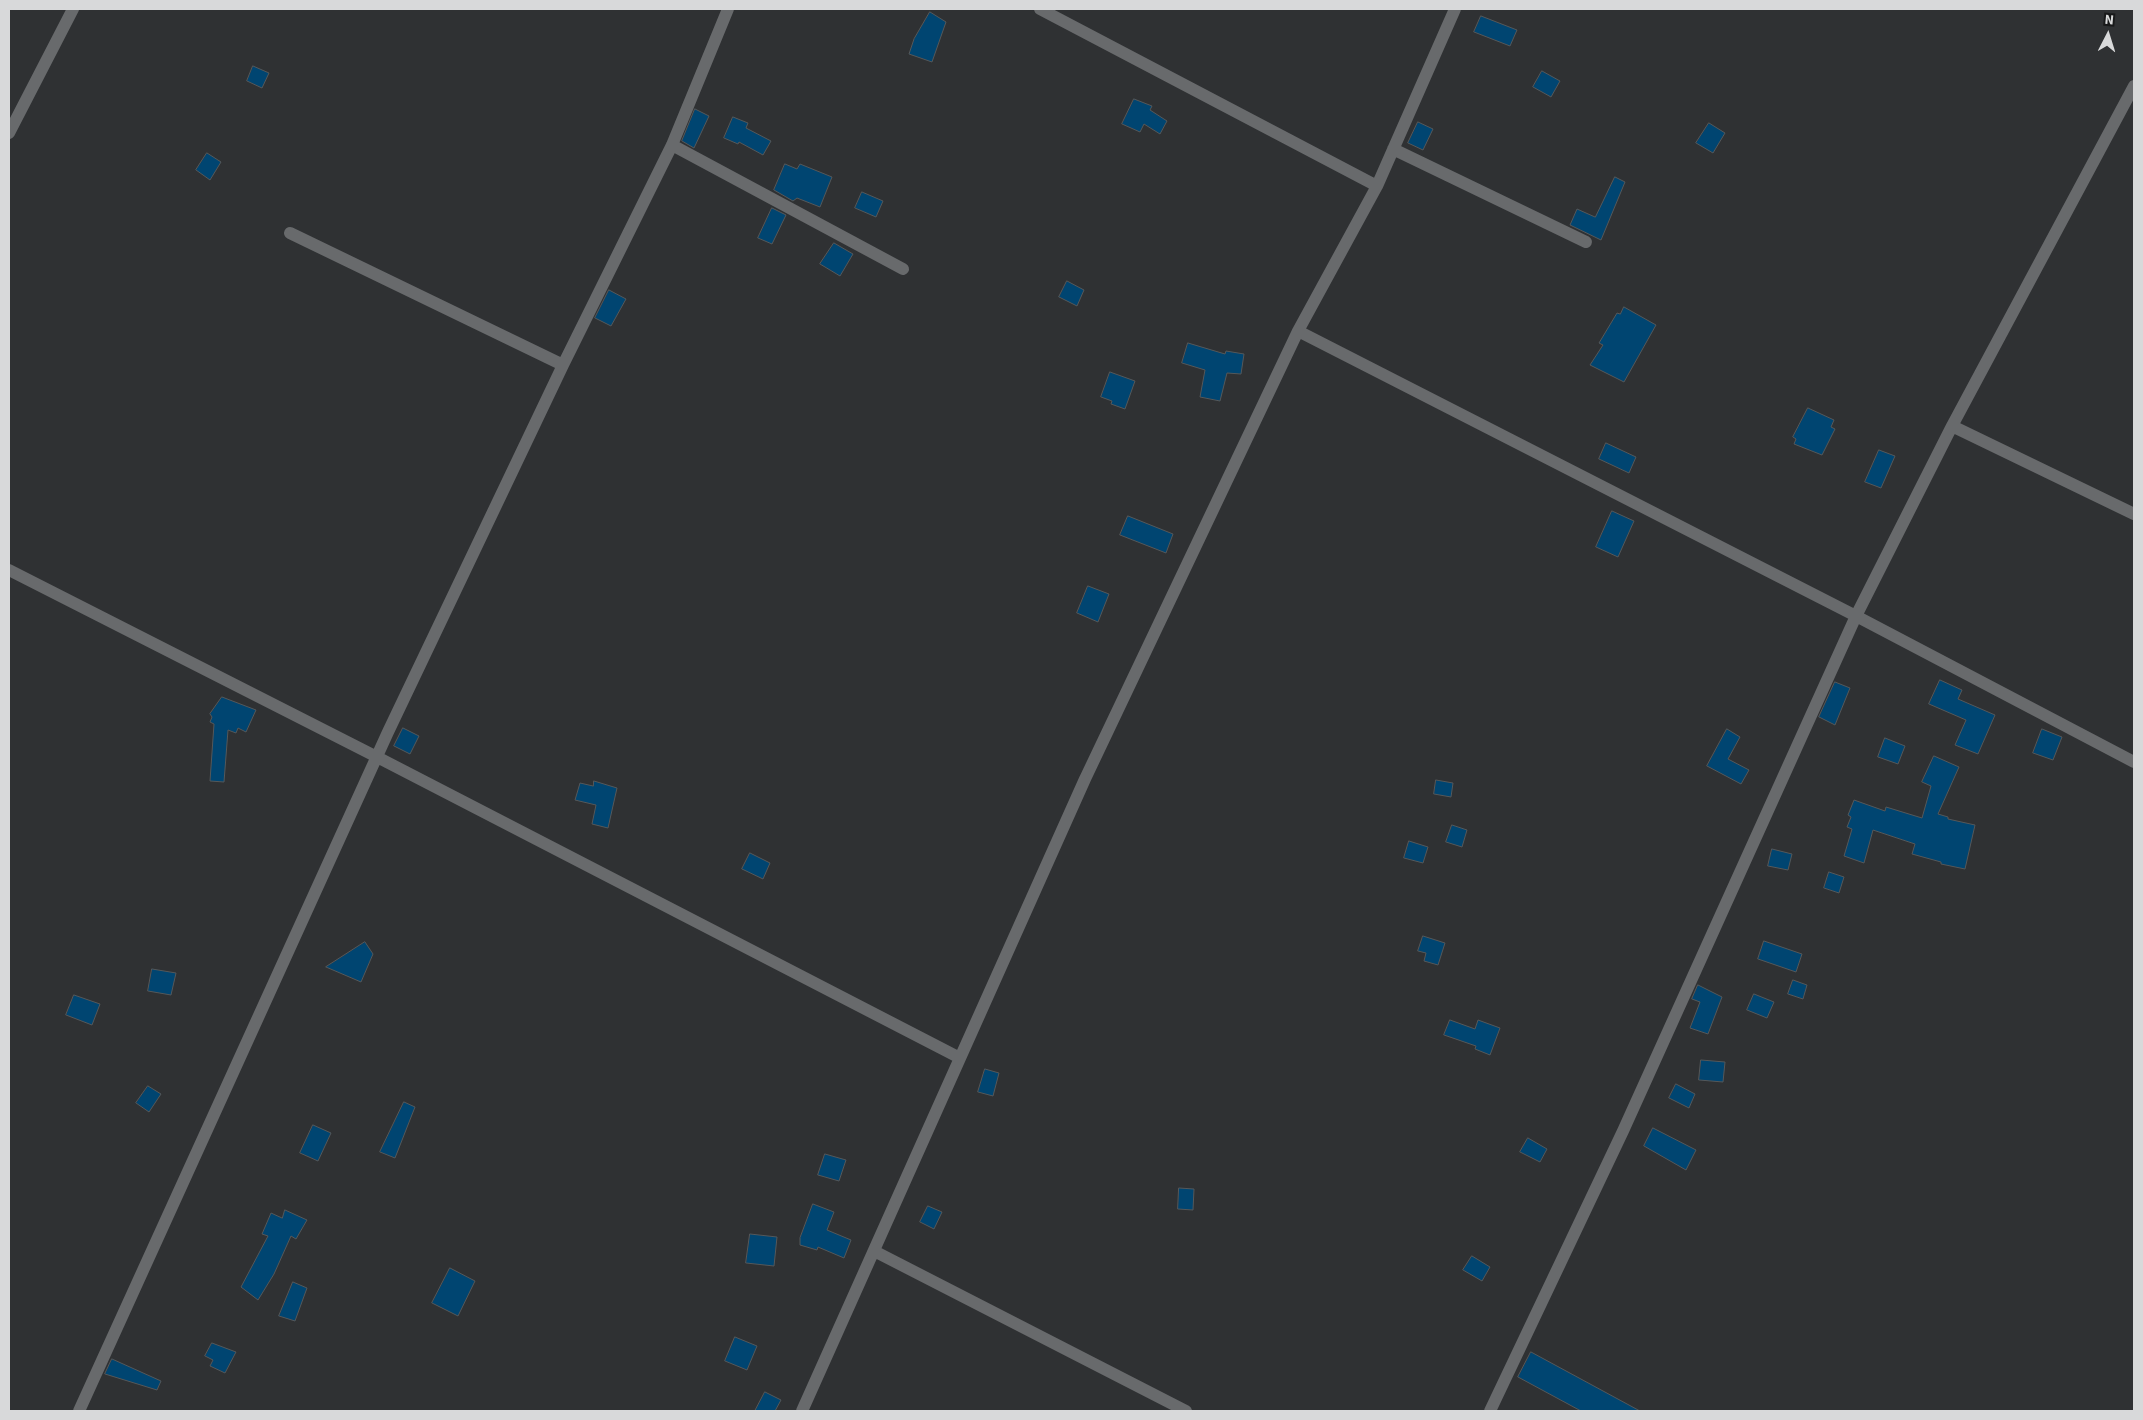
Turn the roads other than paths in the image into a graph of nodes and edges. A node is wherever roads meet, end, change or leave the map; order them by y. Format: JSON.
{"nodes":[{"id":1,"x":73,"y":9,"type":"edge"},
{"id":2,"x":728,"y":9,"type":"edge"},
{"id":3,"x":1040,"y":9,"type":"edge"},
{"id":4,"x":1455,"y":9,"type":"edge"},
{"id":5,"x":2134,"y":86,"type":"edge"},
{"id":6,"x":9,"y":133,"type":"edge"},
{"id":7,"x":672,"y":145,"type":"junction"},
{"id":8,"x":1393,"y":149,"type":"junction"},
{"id":9,"x":1377,"y":186,"type":"junction"},
{"id":10,"x":290,"y":233,"type":"dead end"},
{"id":11,"x":1586,"y":242,"type":"dead end"},
{"id":12,"x":903,"y":269,"type":"dead end"},
{"id":13,"x":1298,"y":331,"type":"junction"},
{"id":14,"x":563,"y":365,"type":"junction"},
{"id":15,"x":1952,"y":426,"type":"junction"},
{"id":16,"x":2134,"y":514,"type":"edge"},
{"id":17,"x":9,"y":570,"type":"edge"},
{"id":18,"x":1856,"y":616,"type":"junction"},
{"id":19,"x":376,"y":757,"type":"junction"},
{"id":20,"x":2134,"y":762,"type":"edge"},
{"id":21,"x":960,"y":1058,"type":"junction"},
{"id":22,"x":874,"y":1251,"type":"junction"},
{"id":23,"x":79,"y":1411,"type":"edge"},
{"id":24,"x":802,"y":1411,"type":"edge"},
{"id":25,"x":1186,"y":1411,"type":"edge"},
{"id":26,"x":1490,"y":1411,"type":"edge"}],
"edges":[{"from":1,"to":6,"type":"street"},
{"from":2,"to":7,"type":"street"},
{"from":3,"to":9,"type":"street"},
{"from":4,"to":8,"type":"street"},
{"from":5,"to":15,"type":"street"},
{"from":7,"to":12,"type":"street"},
{"from":7,"to":14,"type":"street"},
{"from":8,"to":9,"type":"street"},
{"from":8,"to":11,"type":"street"},
{"from":9,"to":13,"type":"street"},
{"from":10,"to":14,"type":"street"},
{"from":13,"to":18,"type":"street"},
{"from":13,"to":21,"type":"street"},
{"from":14,"to":19,"type":"street"},
{"from":15,"to":16,"type":"street"},
{"from":15,"to":18,"type":"street"},
{"from":17,"to":19,"type":"street"},
{"from":18,"to":20,"type":"street"},
{"from":18,"to":26,"type":"street"},
{"from":19,"to":21,"type":"street"},
{"from":19,"to":23,"type":"street"},
{"from":21,"to":22,"type":"street"},
{"from":22,"to":24,"type":"street"},
{"from":22,"to":25,"type":"street"}]}
